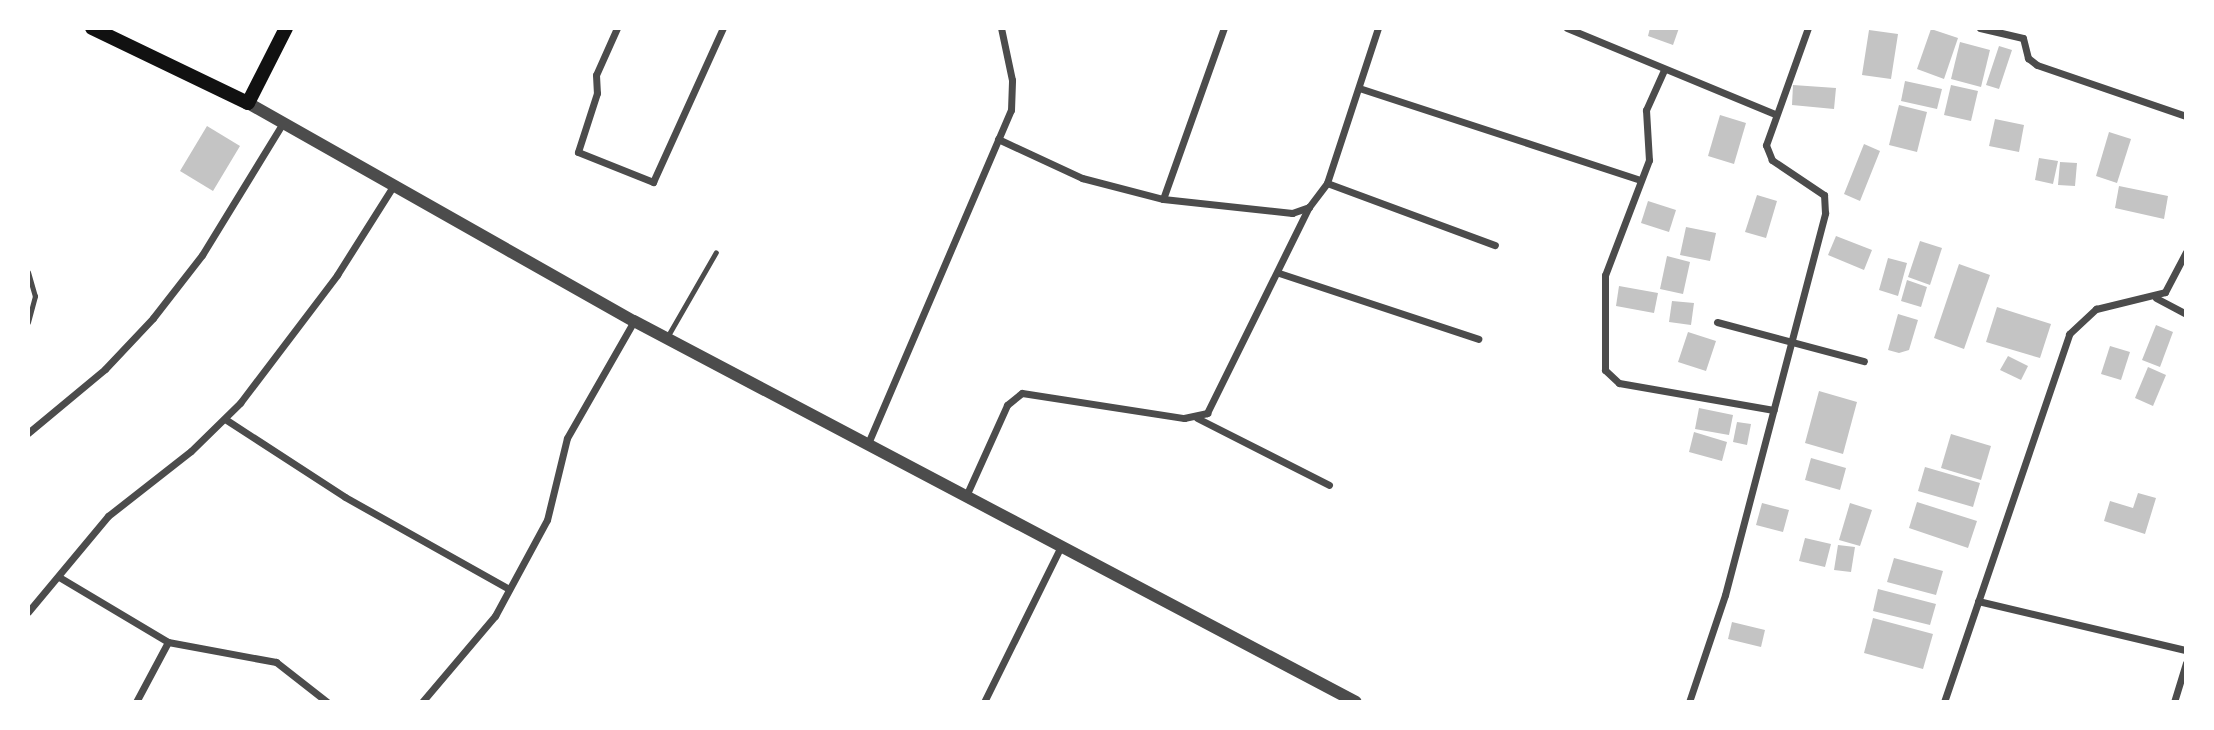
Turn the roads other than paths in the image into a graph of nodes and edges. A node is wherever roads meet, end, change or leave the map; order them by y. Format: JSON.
{"nodes":[{"id":1,"x":92,"y":28,"type":"edge"},
{"id":2,"x":286,"y":28,"type":"edge"},
{"id":3,"x":617,"y":28,"type":"edge"},
{"id":4,"x":723,"y":28,"type":"edge"},
{"id":5,"x":1001,"y":28,"type":"edge"},
{"id":6,"x":1224,"y":28,"type":"edge"},
{"id":7,"x":1378,"y":28,"type":"edge"},
{"id":8,"x":1567,"y":28,"type":"edge"},
{"id":9,"x":1808,"y":28,"type":"edge"},
{"id":10,"x":1980,"y":28,"type":"edge"},
{"id":11,"x":1664,"y":70,"type":"junction"},
{"id":12,"x":1359,"y":88,"type":"junction"},
{"id":13,"x":248,"y":103,"type":"junction"},
{"id":14,"x":1775,"y":114,"type":"junction"},
{"id":15,"x":2186,"y":116,"type":"edge"},
{"id":16,"x":281,"y":126,"type":"junction"},
{"id":17,"x":999,"y":139,"type":"junction"},
{"id":18,"x":1640,"y":180,"type":"junction"},
{"id":19,"x":1328,"y":183,"type":"junction"},
{"id":20,"x":393,"y":188,"type":"junction"},
{"id":21,"x":1163,"y":199,"type":"junction"},
{"id":22,"x":1309,"y":207,"type":"junction"},
{"id":23,"x":1495,"y":246,"type":"dead end"},
{"id":24,"x":716,"y":252,"type":"dead end"},
{"id":25,"x":2186,"y":252,"type":"edge"},
{"id":26,"x":28,"y":272,"type":"edge"},
{"id":27,"x":1279,"y":273,"type":"junction"},
{"id":28,"x":2156,"y":298,"type":"junction"},
{"id":29,"x":2186,"y":314,"type":"edge"},
{"id":30,"x":634,"y":321,"type":"junction"},
{"id":31,"x":28,"y":322,"type":"edge"},
{"id":32,"x":1717,"y":322,"type":"dead end"},
{"id":33,"x":666,"y":339,"type":"junction"},
{"id":34,"x":1478,"y":339,"type":"dead end"},
{"id":35,"x":1793,"y":342,"type":"junction"},
{"id":36,"x":1864,"y":361,"type":"dead end"},
{"id":37,"x":1774,"y":410,"type":"junction"},
{"id":38,"x":1197,"y":418,"type":"junction"},
{"id":39,"x":225,"y":419,"type":"junction"},
{"id":40,"x":28,"y":433,"type":"edge"},
{"id":41,"x":869,"y":441,"type":"junction"},
{"id":42,"x":1329,"y":485,"type":"dead end"},
{"id":43,"x":965,"y":497,"type":"junction"},
{"id":44,"x":1059,"y":550,"type":"junction"},
{"id":45,"x":59,"y":577,"type":"junction"},
{"id":46,"x":509,"y":589,"type":"junction"},
{"id":47,"x":1979,"y":601,"type":"junction"},
{"id":48,"x":28,"y":612,"type":"edge"},
{"id":49,"x":169,"y":642,"type":"junction"},
{"id":50,"x":2186,"y":650,"type":"edge"},
{"id":51,"x":2186,"y":663,"type":"edge"},
{"id":52,"x":136,"y":702,"type":"edge"},
{"id":53,"x":327,"y":702,"type":"edge"},
{"id":54,"x":422,"y":702,"type":"edge"},
{"id":55,"x":984,"y":702,"type":"edge"},
{"id":56,"x":1356,"y":702,"type":"edge"},
{"id":57,"x":1689,"y":702,"type":"edge"},
{"id":58,"x":1944,"y":702,"type":"edge"},
{"id":59,"x":2174,"y":702,"type":"edge"}],
"edges":[{"from":1,"to":13,"type":"main road"},
{"from":2,"to":13,"type":"main road"},
{"from":3,"to":4,"type":"street"},
{"from":5,"to":17,"type":"street"},
{"from":6,"to":21,"type":"street"},
{"from":7,"to":12,"type":"street"},
{"from":8,"to":11,"type":"street"},
{"from":9,"to":14,"type":"street"},
{"from":10,"to":15,"type":"street"},
{"from":11,"to":14,"type":"street"},
{"from":11,"to":18,"type":"street"},
{"from":12,"to":18,"type":"street"},
{"from":12,"to":19,"type":"street"},
{"from":13,"to":16,"type":"street"},
{"from":14,"to":35,"type":"street"},
{"from":16,"to":20,"type":"street"},
{"from":16,"to":40,"type":"street"},
{"from":17,"to":21,"type":"street"},
{"from":17,"to":41,"type":"street"},
{"from":18,"to":37,"type":"street"},
{"from":19,"to":22,"type":"street"},
{"from":19,"to":23,"type":"street"},
{"from":20,"to":30,"type":"street"},
{"from":20,"to":39,"type":"street"},
{"from":21,"to":22,"type":"street"},
{"from":22,"to":27,"type":"street"},
{"from":24,"to":33,"type":"lane"},
{"from":25,"to":28,"type":"street"},
{"from":26,"to":31,"type":"lane"},
{"from":27,"to":34,"type":"street"},
{"from":27,"to":38,"type":"street"},
{"from":28,"to":29,"type":"street"},
{"from":28,"to":47,"type":"street"},
{"from":30,"to":33,"type":"street"},
{"from":30,"to":46,"type":"street"},
{"from":32,"to":35,"type":"street"},
{"from":33,"to":41,"type":"street"},
{"from":35,"to":36,"type":"street"},
{"from":35,"to":37,"type":"street"},
{"from":37,"to":57,"type":"street"},
{"from":38,"to":42,"type":"street"},
{"from":38,"to":43,"type":"street"},
{"from":39,"to":45,"type":"street"},
{"from":39,"to":46,"type":"street"},
{"from":41,"to":43,"type":"street"},
{"from":43,"to":44,"type":"street"},
{"from":44,"to":55,"type":"street"},
{"from":44,"to":56,"type":"street"},
{"from":45,"to":48,"type":"street"},
{"from":45,"to":49,"type":"street"},
{"from":46,"to":54,"type":"street"},
{"from":47,"to":50,"type":"street"},
{"from":47,"to":58,"type":"street"},
{"from":49,"to":52,"type":"street"},
{"from":49,"to":53,"type":"street"},
{"from":51,"to":59,"type":"street"}]}
